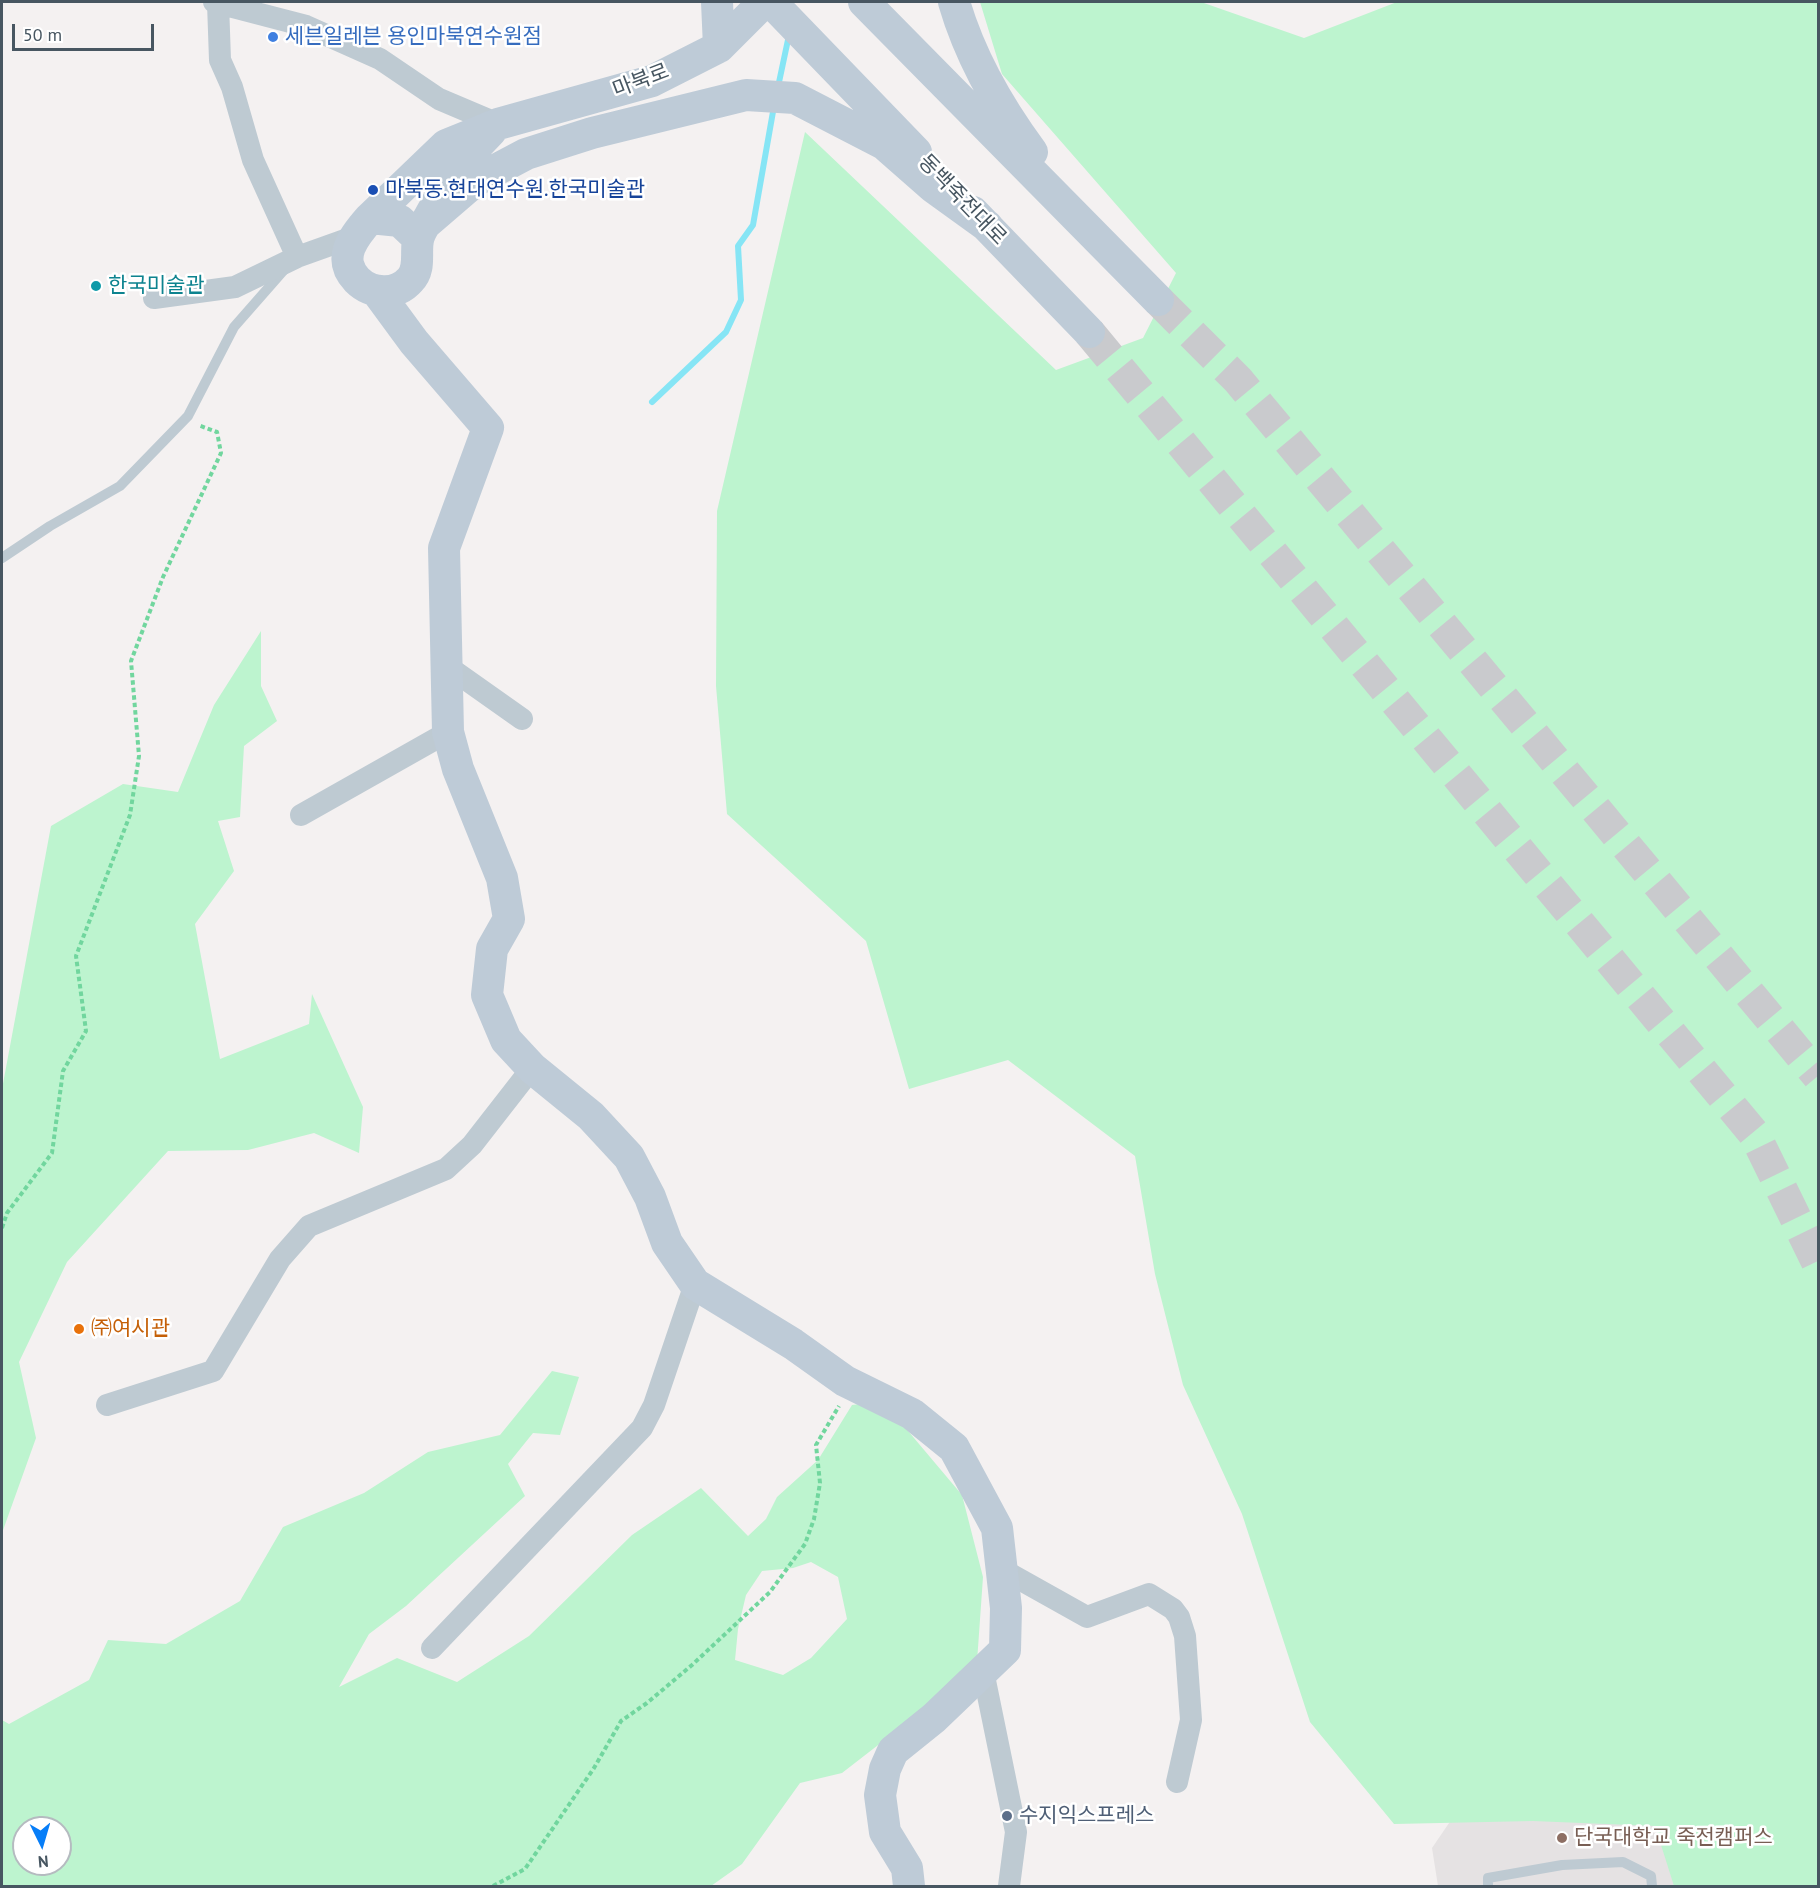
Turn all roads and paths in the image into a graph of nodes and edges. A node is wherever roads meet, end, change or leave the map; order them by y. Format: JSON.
{"nodes":[{"id":1,"x":216,"y":2,"type":"edge"},
{"id":2,"x":717,"y":2,"type":"edge"},
{"id":3,"x":864,"y":2,"type":"edge"},
{"id":4,"x":954,"y":2,"type":"edge"},
{"id":5,"x":757,"y":4,"type":"edge"},
{"id":6,"x":719,"y":47,"type":"junction"},
{"id":7,"x":498,"y":124,"type":"junction"},
{"id":8,"x":1079,"y":223,"type":"junction"},
{"id":9,"x":987,"y":226,"type":"junction"},
{"id":10,"x":362,"y":227,"type":"junction"},
{"id":11,"x":422,"y":231,"type":"junction"},
{"id":12,"x":297,"y":256,"type":"junction"},
{"id":13,"x":378,"y":292,"type":"junction"},
{"id":14,"x":154,"y":298,"type":"dead end"},
{"id":15,"x":1158,"y":300,"type":"tunnel mouth"},
{"id":16,"x":1089,"y":332,"type":"tunnel mouth"},
{"id":17,"x":184,"y":420,"type":"junction"},
{"id":18,"x":2,"y":558,"type":"edge"},
{"id":19,"x":447,"y":666,"type":"junction"},
{"id":20,"x":522,"y":718,"type":"dead end"},
{"id":21,"x":448,"y":732,"type":"junction"},
{"id":22,"x":301,"y":815,"type":"dead end"},
{"id":23,"x":532,"y":1068,"type":"junction"},
{"id":24,"x":2,"y":1228,"type":"edge"},
{"id":25,"x":695,"y":1284,"type":"junction"},
{"id":26,"x":852,"y":1384,"type":"junction"},
{"id":27,"x":107,"y":1405,"type":"dead end"},
{"id":28,"x":1003,"y":1570,"type":"junction"},
{"id":29,"x":432,"y":1648,"type":"dead end"},
{"id":30,"x":983,"y":1671,"type":"junction"},
{"id":31,"x":1177,"y":1782,"type":"dead end"},
{"id":32,"x":493,"y":1887,"type":"edge"},
{"id":33,"x":909,"y":1887,"type":"edge"},
{"id":34,"x":1009,"y":1887,"type":"edge"},
{"id":35,"x":1488,"y":1887,"type":"edge"},
{"id":36,"x":1652,"y":1887,"type":"edge"}],
"edges":[{"from":1,"to":7,"type":"street"},
{"from":1,"to":12,"type":"street"},
{"from":2,"to":6,"type":"street"},
{"from":3,"to":8,"type":"street"},
{"from":4,"to":8,"type":"street"},
{"from":5,"to":6,"type":"street","name":"마북로"},
{"from":5,"to":9,"type":"street","name":"동백죽전대로"},
{"from":6,"to":7,"type":"street","name":"마북로"},
{"from":7,"to":10,"type":"street","name":"마북로"},
{"from":7,"to":11,"type":"street"},
{"from":8,"to":15,"type":"street"},
{"from":9,"to":11,"type":"street"},
{"from":9,"to":16,"type":"street","name":"동백죽전대로"},
{"from":10,"to":11,"type":"street"},
{"from":10,"to":12,"type":"street"},
{"from":10,"to":13,"type":"street"},
{"from":11,"to":13,"type":"street"},
{"from":12,"to":14,"type":"street"},
{"from":12,"to":17,"type":"lane"},
{"from":13,"to":19,"type":"street"},
{"from":17,"to":18,"type":"lane"},
{"from":17,"to":24,"type":"path"},
{"from":19,"to":20,"type":"street"},
{"from":19,"to":21,"type":"street"},
{"from":21,"to":22,"type":"street"},
{"from":21,"to":23,"type":"street"},
{"from":23,"to":25,"type":"street"},
{"from":23,"to":27,"type":"street"},
{"from":25,"to":26,"type":"street"},
{"from":25,"to":29,"type":"street"},
{"from":26,"to":28,"type":"street"},
{"from":26,"to":32,"type":"path"},
{"from":28,"to":30,"type":"street"},
{"from":28,"to":31,"type":"street"},
{"from":30,"to":33,"type":"street"},
{"from":30,"to":34,"type":"street"},
{"from":35,"to":36,"type":"lane"}]}
